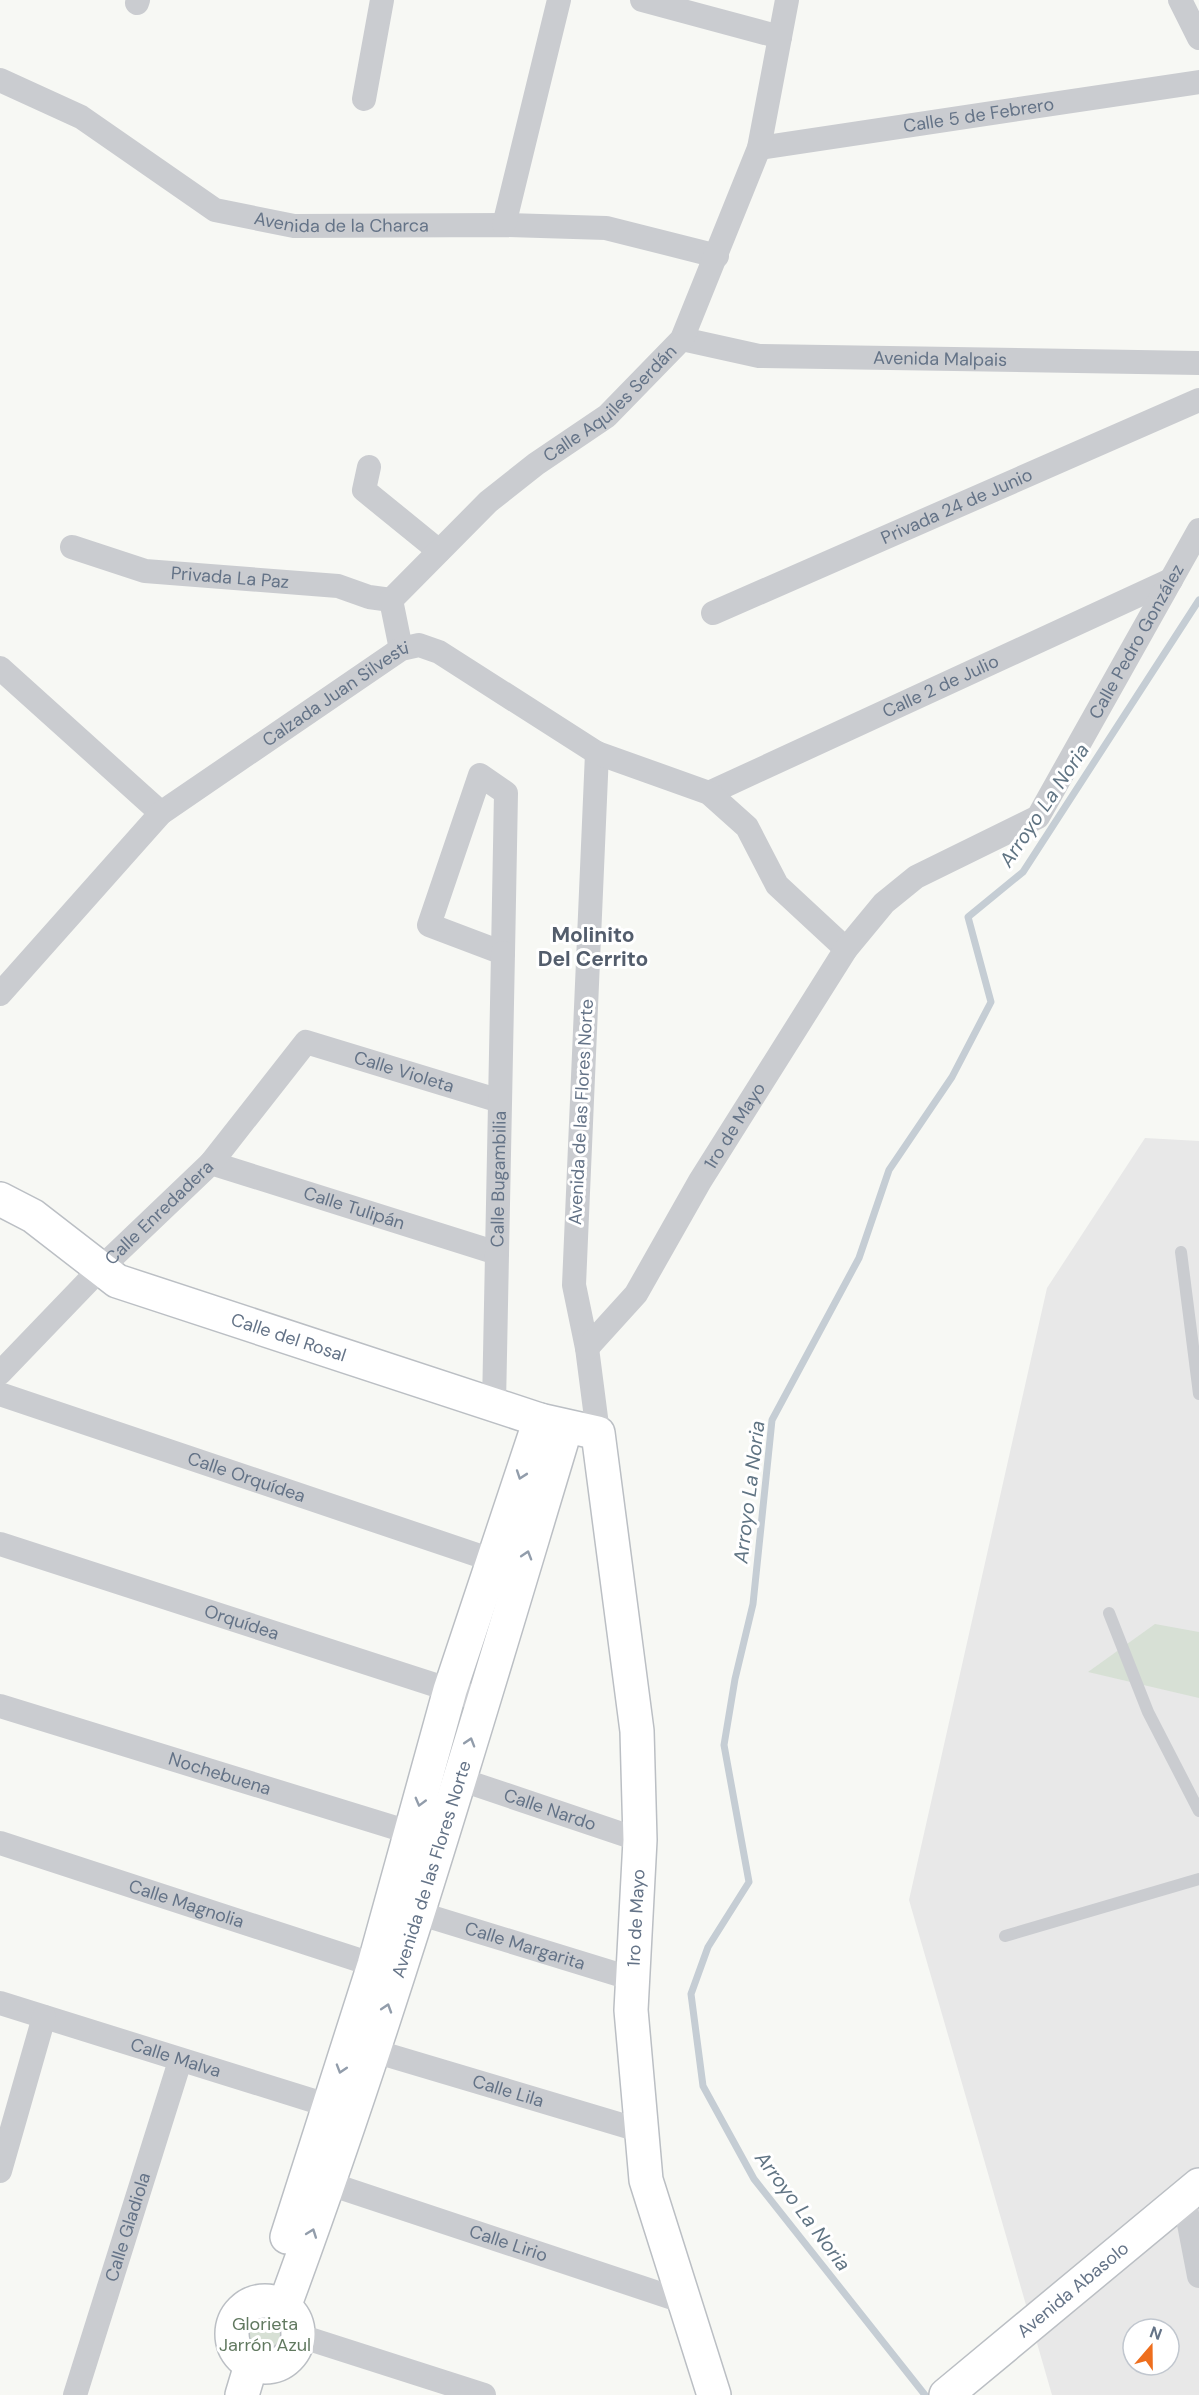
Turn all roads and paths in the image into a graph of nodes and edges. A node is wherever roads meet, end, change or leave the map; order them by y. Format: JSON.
{"nodes":[{"id":1,"x":382,"y":0,"type":"edge"},
{"id":2,"x":559,"y":0,"type":"edge"},
{"id":3,"x":642,"y":0,"type":"edge"},
{"id":4,"x":787,"y":0,"type":"edge"},
{"id":5,"x":1180,"y":0,"type":"edge"},
{"id":6,"x":780,"y":37,"type":"junction"},
{"id":7,"x":1199,"y":38,"type":"edge"},
{"id":8,"x":0,"y":80,"type":"edge"},
{"id":9,"x":1199,"y":82,"type":"edge"},
{"id":10,"x":364,"y":99,"type":"dead end"},
{"id":11,"x":759,"y":148,"type":"junction"},
{"id":12,"x":504,"y":225,"type":"junction"},
{"id":13,"x":717,"y":256,"type":"junction"},
{"id":14,"x":682,"y":339,"type":"junction"},
{"id":15,"x":1199,"y":363,"type":"edge"},
{"id":16,"x":1199,"y":400,"type":"edge"},
{"id":17,"x":369,"y":467,"type":"dead end"},
{"id":18,"x":1199,"y":530,"type":"edge"},
{"id":19,"x":72,"y":547,"type":"dead end"},
{"id":20,"x":439,"y":551,"type":"junction"},
{"id":21,"x":1171,"y":580,"type":"junction"},
{"id":22,"x":390,"y":600,"type":"junction"},
{"id":23,"x":713,"y":613,"type":"dead end"},
{"id":24,"x":401,"y":649,"type":"junction"},
{"id":25,"x":0,"y":668,"type":"edge"},
{"id":26,"x":597,"y":753,"type":"junction"},
{"id":27,"x":709,"y":793,"type":"junction"},
{"id":28,"x":161,"y":813,"type":"junction"},
{"id":29,"x":884,"y":903,"type":"joint"},
{"id":30,"x":846,"y":950,"type":"junction"},
{"id":31,"x":503,"y":953,"type":"junction"},
{"id":32,"x":0,"y":994,"type":"edge"},
{"id":33,"x":306,"y":1042,"type":"joint"},
{"id":34,"x":500,"y":1101,"type":"junction"},
{"id":35,"x":211,"y":1163,"type":"junction"},
{"id":36,"x":0,"y":1199,"type":"edge"},
{"id":37,"x":497,"y":1252,"type":"junction"},
{"id":38,"x":1181,"y":1252,"type":"dead end"},
{"id":39,"x":101,"y":1268,"type":"junction"},
{"id":40,"x":1194,"y":1310,"type":"edge"},
{"id":41,"x":587,"y":1348,"type":"junction"},
{"id":42,"x":0,"y":1373,"type":"edge"},
{"id":43,"x":0,"y":1394,"type":"edge"},
{"id":44,"x":1199,"y":1394,"type":"edge"},
{"id":45,"x":494,"y":1405,"type":"junction"},
{"id":46,"x":553,"y":1423,"type":"junction"},
{"id":47,"x":598,"y":1433,"type":"junction"},
{"id":48,"x":0,"y":1544,"type":"edge"},
{"id":49,"x":492,"y":1560,"type":"junction"},
{"id":50,"x":1110,"y":1613,"type":"dead end"},
{"id":51,"x":450,"y":1690,"type":"junction"},
{"id":52,"x":483,"y":1701,"type":"junction"},
{"id":53,"x":0,"y":1706,"type":"edge"},
{"id":54,"x":459,"y":1779,"type":"junction"},
{"id":55,"x":1199,"y":1810,"type":"edge"},
{"id":56,"x":425,"y":1838,"type":"junction"},
{"id":57,"x":640,"y":1840,"type":"junction"},
{"id":58,"x":0,"y":1843,"type":"edge"},
{"id":59,"x":1199,"y":1879,"type":"edge"},
{"id":60,"x":418,"y":1913,"type":"junction"},
{"id":61,"x":1005,"y":1936,"type":"dead end"},
{"id":62,"x":374,"y":1965,"type":"junction"},
{"id":63,"x":633,"y":1980,"type":"junction"},
{"id":64,"x":0,"y":2002,"type":"edge"},
{"id":65,"x":44,"y":2017,"type":"junction"},
{"id":66,"x":374,"y":2051,"type":"junction"},
{"id":67,"x":180,"y":2061,"type":"junction"},
{"id":68,"x":341,"y":2112,"type":"junction"},
{"id":69,"x":642,"y":2131,"type":"junction"},
{"id":70,"x":4,"y":2139,"type":"edge"},
{"id":71,"x":0,"y":2171,"type":"edge"},
{"id":72,"x":330,"y":2184,"type":"junction"},
{"id":73,"x":1191,"y":2192,"type":"edge"},
{"id":74,"x":1199,"y":2276,"type":"edge"},
{"id":75,"x":685,"y":2302,"type":"junction"},
{"id":76,"x":276,"y":2304,"type":"junction"},
{"id":77,"x":298,"y":2342,"type":"junction"},
{"id":78,"x":253,"y":2381,"type":"edge"},
{"id":79,"x":952,"y":2391,"type":"edge"},
{"id":80,"x":75,"y":2395,"type":"edge"},
{"id":81,"x":440,"y":2395,"type":"edge"},
{"id":82,"x":484,"y":2395,"type":"edge"},
{"id":83,"x":714,"y":2395,"type":"edge"}],
"edges":[{"from":1,"to":10,"type":"street"},
{"from":2,"to":12,"type":"street"},
{"from":3,"to":6,"type":"street"},
{"from":4,"to":6,"type":"street","name":"Calle Aquiles Serdán"},
{"from":5,"to":7,"type":"street"},
{"from":6,"to":11,"type":"street","name":"Calle Aquiles Serdán"},
{"from":8,"to":12,"type":"street","name":"Avenida de la Charca"},
{"from":9,"to":11,"type":"street","name":"Calle 5 de Febrero"},
{"from":11,"to":13,"type":"street","name":"Calle Aquiles Serdán"},
{"from":12,"to":13,"type":"street","name":"Avenida de la Charca"},
{"from":13,"to":14,"type":"street","name":"Calle Aquiles Serdán"},
{"from":14,"to":15,"type":"street","name":"Avenida Malpais"},
{"from":14,"to":20,"type":"street","name":"Calle Aquiles Serdán"},
{"from":16,"to":23,"type":"street","name":"Privada 24 de Junio"},
{"from":17,"to":20,"type":"street"},
{"from":18,"to":21,"type":"street","name":"Calle Pedro González"},
{"from":19,"to":22,"type":"street","name":"Privada La Paz"},
{"from":20,"to":22,"type":"street","name":"Calle Aquiles Serdán"},
{"from":21,"to":27,"type":"street","name":"Calle 2 de Julio"},
{"from":21,"to":29,"type":"street","name":"Calle Pedro González"},
{"from":22,"to":24,"type":"street"},
{"from":24,"to":26,"type":"street","name":"Calzada Juan Silvesti"},
{"from":24,"to":28,"type":"street","name":"Calzada Juan Silvesti"},
{"from":25,"to":28,"type":"street"},
{"from":26,"to":27,"type":"street","name":"Calzada Juan Silvesti"},
{"from":26,"to":41,"type":"street","name":"Avenida de las Flores Norte"},
{"from":27,"to":30,"type":"street","name":"Calzada Juan Silvesti"},
{"from":28,"to":32,"type":"street","name":"Calzada Juan Silvesti"},
{"from":29,"to":30,"type":"street","name":"1ro de Mayo"},
{"from":30,"to":41,"type":"street","name":"1ro de Mayo"},
{"from":31,"to":31,"type":"street","name":"Calle Bugambilia"},
{"from":31,"to":34,"type":"street","name":"Calle Bugambilia"},
{"from":33,"to":34,"type":"street","name":"Calle Violeta"},
{"from":33,"to":35,"type":"street","name":"Calle Enredadera"},
{"from":34,"to":37,"type":"street","name":"Calle Bugambilia"},
{"from":35,"to":37,"type":"street","name":"Calle Tulipán"},
{"from":35,"to":39,"type":"street","name":"Calle Enredadera"},
{"from":36,"to":39,"type":"street","name":"Calle del Rosal"},
{"from":37,"to":45,"type":"street","name":"Calle Bugambilia"},
{"from":38,"to":40,"type":"lane"},
{"from":39,"to":42,"type":"street","name":"Calle Enredadera"},
{"from":39,"to":45,"type":"street","name":"Calle del Rosal"},
{"from":40,"to":44,"type":"lane"},
{"from":41,"to":47,"type":"street","name":"Avenida de las Flores Norte"},
{"from":43,"to":49,"type":"street","name":"Calle Orquídea"},
{"from":45,"to":46,"type":"street","name":"Calle del Rosal"},
{"from":46,"to":47,"type":"street","name":"Calle del Rosal"},
{"from":46,"to":49,"type":"street","name":"Avenida de las Flores Norte","one_way":true},
{"from":52,"to":46,"type":"street","name":"Avenida de las Flores Norte","one_way":true},
{"from":47,"to":57,"type":"street","name":"1ro de Mayo"},
{"from":48,"to":51,"type":"street","name":"Orquídea"},
{"from":49,"to":51,"type":"street","name":"Avenida de las Flores Norte"},
{"from":50,"to":55,"type":"lane"},
{"from":51,"to":52,"type":"street","name":"Orquídea"},
{"from":51,"to":56,"type":"street","name":"Avenida de las Flores Norte","one_way":true},
{"from":54,"to":52,"type":"street","name":"Avenida de las Flores Norte","one_way":true},
{"from":53,"to":56,"type":"street","name":"Nochebuena"},
{"from":54,"to":56,"type":"street","name":"Avenida de las Flores Norte"},
{"from":54,"to":57,"type":"street","name":"Calle Nardo"},
{"from":56,"to":60,"type":"street","name":"Avenida de las Flores Norte"},
{"from":56,"to":62,"type":"street","name":"Avenida de las Flores Norte"},
{"from":57,"to":63,"type":"street","name":"1ro de Mayo"},
{"from":58,"to":62,"type":"street","name":"Calle Magnolia"},
{"from":59,"to":61,"type":"lane"},
{"from":60,"to":63,"type":"street","name":"Calle Margarita"},
{"from":66,"to":60,"type":"street","name":"Avenida de las Flores Norte","one_way":true},
{"from":62,"to":68,"type":"street","name":"Avenida de las Flores Norte","one_way":true},
{"from":63,"to":69,"type":"street","name":"1ro de Mayo"},
{"from":64,"to":65,"type":"street","name":"Calle Malva"},
{"from":65,"to":67,"type":"street","name":"Calle Malva"},
{"from":65,"to":70,"type":"street"},
{"from":66,"to":68,"type":"street","name":"Avenida de las Flores Norte"},
{"from":66,"to":69,"type":"street","name":"Calle Lila"},
{"from":67,"to":68,"type":"street","name":"Calle Malva"},
{"from":67,"to":80,"type":"street","name":"Calle Gladiola"},
{"from":68,"to":72,"type":"street","name":"Avenida de las Flores Norte"},
{"from":68,"to":76,"type":"street","name":"Avenida de las Flores Norte"},
{"from":69,"to":75,"type":"street","name":"1ro de Mayo"},
{"from":70,"to":71,"type":"street"},
{"from":72,"to":75,"type":"street","name":"Calle Lirio"},
{"from":76,"to":72,"type":"street","name":"Avenida de las Flores Norte","one_way":true},
{"from":73,"to":74,"type":"street"},
{"from":73,"to":79,"type":"street","name":"Avenida Abasolo"},
{"from":75,"to":83,"type":"street","name":"1ro de Mayo"},
{"from":76,"to":77,"type":"street"},
{"from":76,"to":78,"type":"street"},
{"from":77,"to":78,"type":"street"},
{"from":77,"to":81,"type":"street"},
{"from":77,"to":82,"type":"street"}]}
